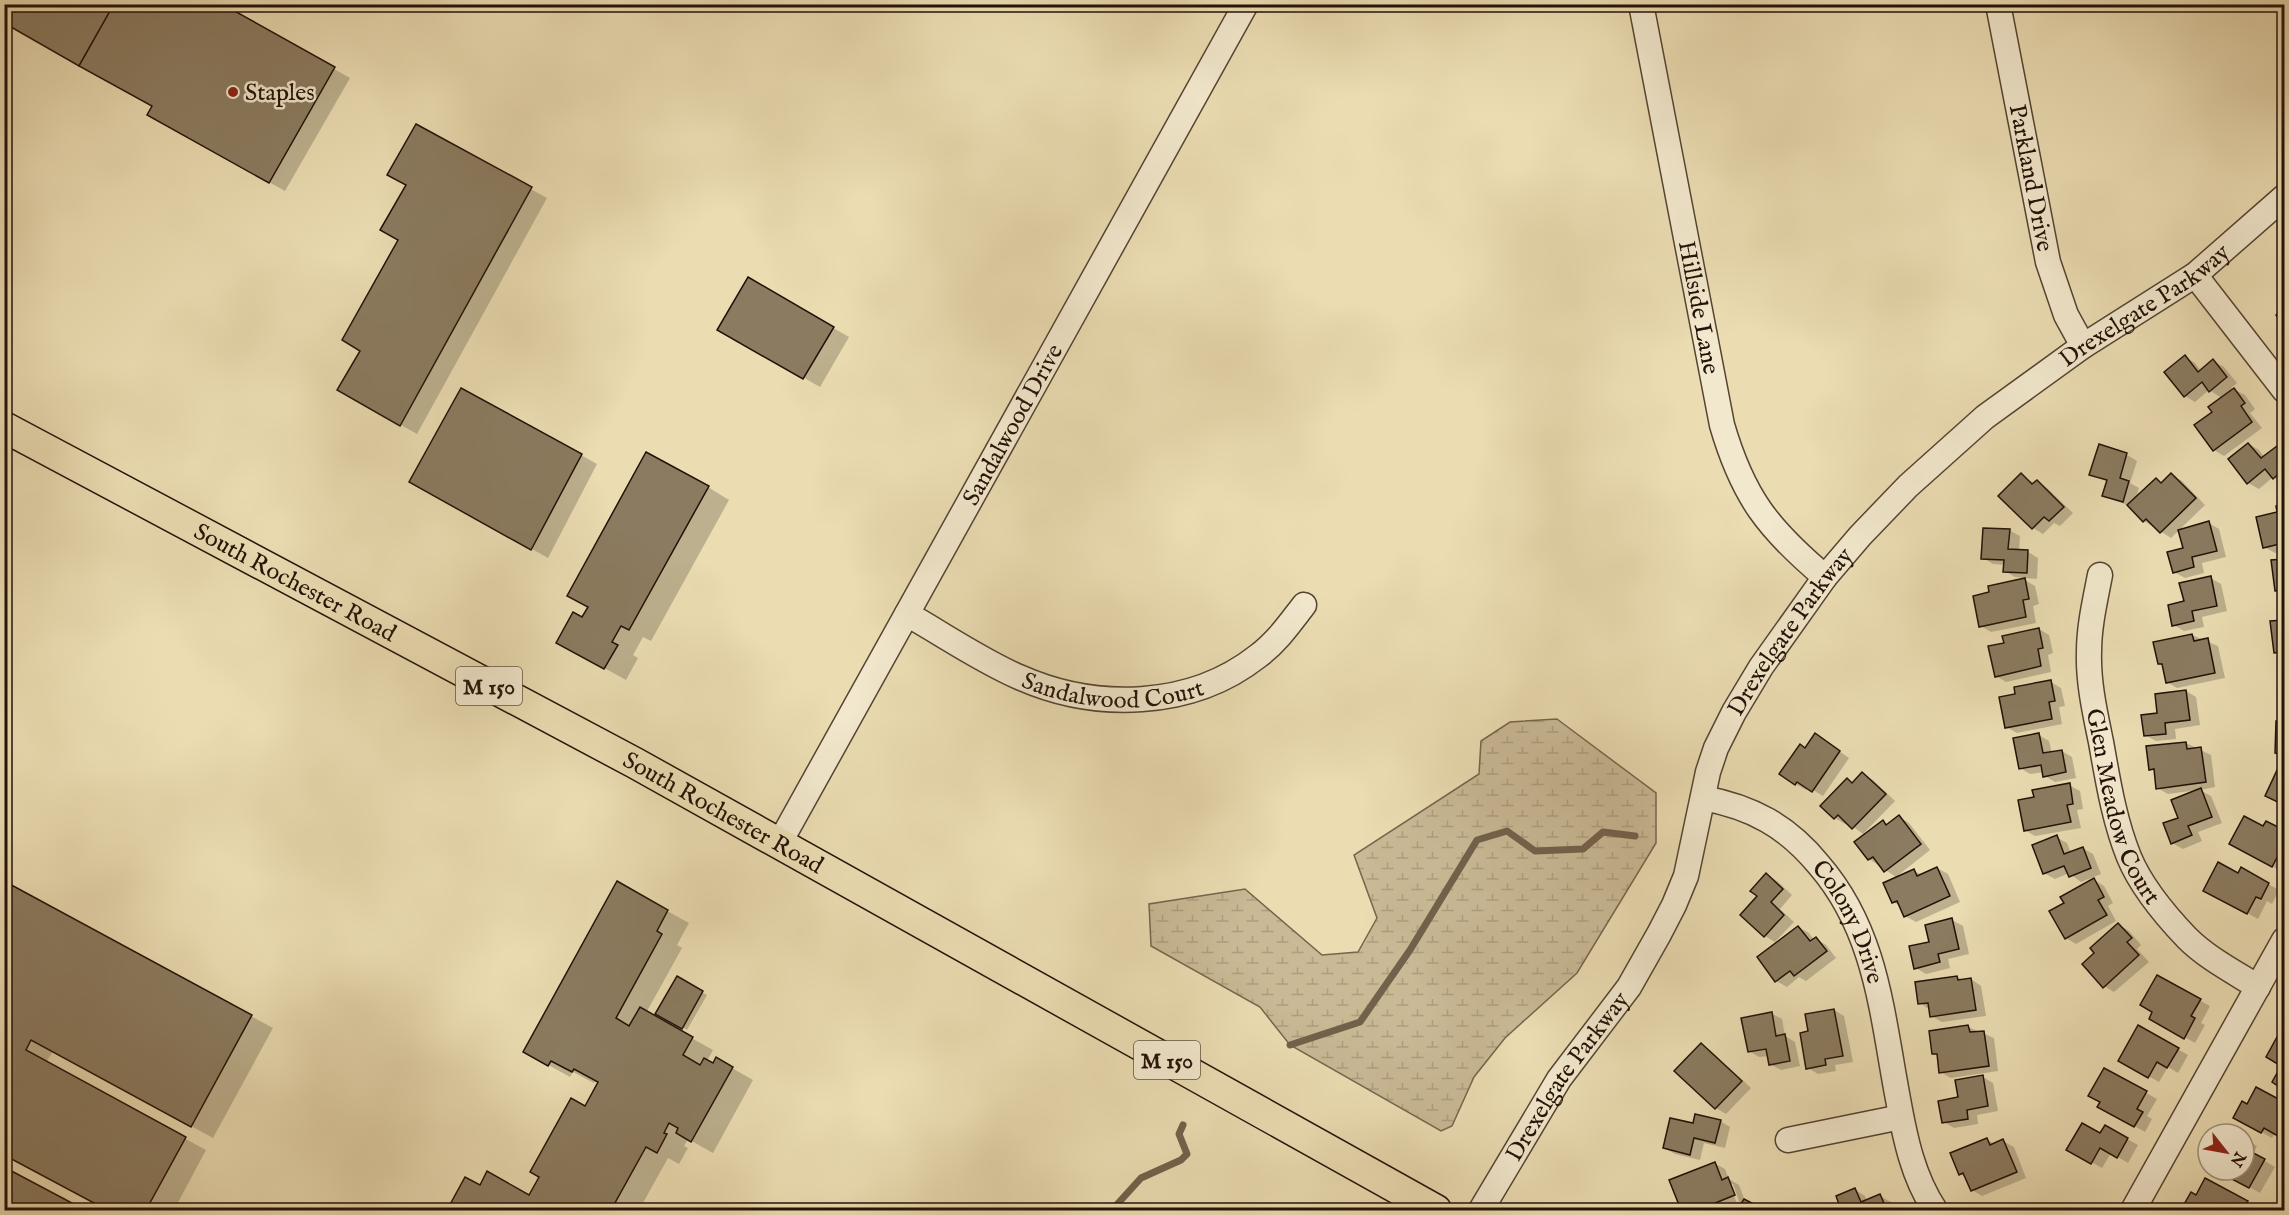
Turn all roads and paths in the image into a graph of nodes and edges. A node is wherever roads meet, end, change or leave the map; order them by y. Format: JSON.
{"nodes":[{"id":1,"x":1246,"y":4,"type":"edge"},
{"id":2,"x":1641,"y":4,"type":"edge"},
{"id":3,"x":1998,"y":4,"type":"edge"},
{"id":4,"x":2284,"y":197,"type":"edge"},
{"id":5,"x":2195,"y":274,"type":"junction"},
{"id":6,"x":2083,"y":346,"type":"junction"},
{"id":7,"x":2284,"y":390,"type":"edge"},
{"id":8,"x":4,"y":427,"type":"edge"},
{"id":9,"x":2100,"y":575,"type":"dead end"},
{"id":10,"x":1825,"y":577,"type":"junction"},
{"id":11,"x":1304,"y":605,"type":"dead end"},
{"id":12,"x":907,"y":614,"type":"junction"},
{"id":13,"x":1703,"y":798,"type":"junction"},
{"id":14,"x":779,"y":844,"type":"junction"},
{"id":15,"x":2284,"y":940,"type":"edge"},
{"id":16,"x":2258,"y":987,"type":"junction"},
{"id":17,"x":1901,"y":1117,"type":"junction"},
{"id":18,"x":1788,"y":1140,"type":"dead end"},
{"id":19,"x":1436,"y":1210,"type":"edge"},
{"id":20,"x":1481,"y":1210,"type":"edge"},
{"id":21,"x":1935,"y":1210,"type":"edge"},
{"id":22,"x":2133,"y":1210,"type":"edge"}],
"edges":[{"from":1,"to":12,"type":"street","name":"Sandalwood Drive"},
{"from":2,"to":10,"type":"street","name":"Hillside Lane"},
{"from":3,"to":6,"type":"street","name":"Parkland Drive"},
{"from":4,"to":5,"type":"street","name":"Drexelgate Parkway"},
{"from":5,"to":6,"type":"street","name":"Drexelgate Parkway"},
{"from":5,"to":7,"type":"street"},
{"from":6,"to":10,"type":"street","name":"Drexelgate Parkway"},
{"from":8,"to":14,"type":"main road","name":"South Rochester Road","number":"M 150"},
{"from":9,"to":16,"type":"street","name":"Glen Meadow Court"},
{"from":10,"to":13,"type":"street","name":"Drexelgate Parkway"},
{"from":11,"to":12,"type":"street","name":"Sandalwood Court"},
{"from":12,"to":14,"type":"street","name":"Sandalwood Drive"},
{"from":13,"to":17,"type":"street","name":"Colony Drive"},
{"from":13,"to":20,"type":"street","name":"Drexelgate Parkway"},
{"from":14,"to":19,"type":"main road","name":"South Rochester Road","number":"M 150"},
{"from":15,"to":16,"type":"street"},
{"from":16,"to":22,"type":"street"},
{"from":17,"to":18,"type":"street"},
{"from":17,"to":21,"type":"street","name":"Colony Drive"}]}
